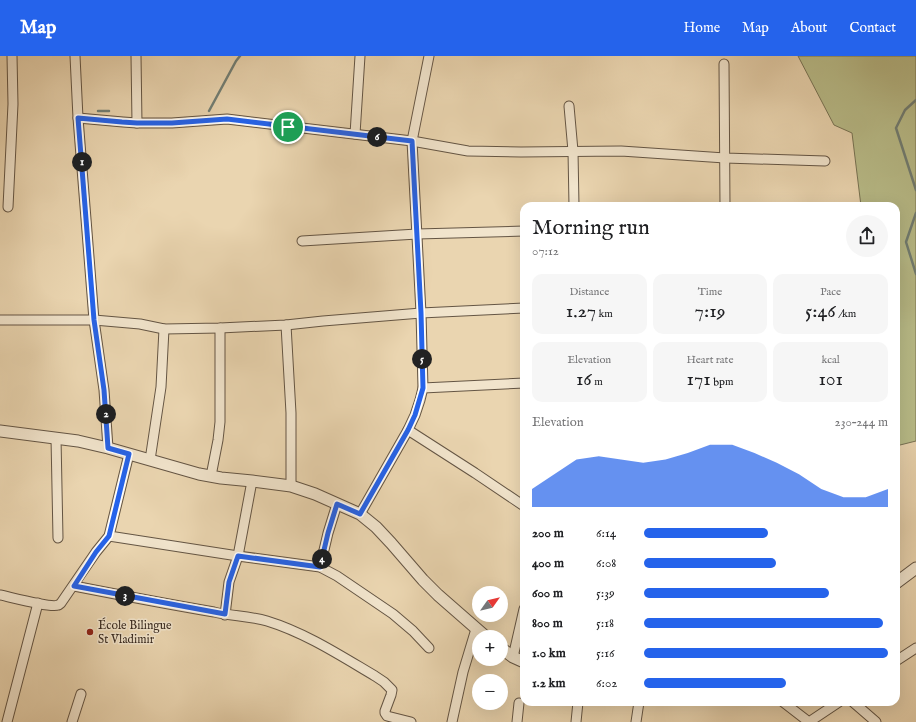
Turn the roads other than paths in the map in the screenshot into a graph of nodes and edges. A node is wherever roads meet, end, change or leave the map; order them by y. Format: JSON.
{"nodes":[{"id":1,"x":12,"y":56,"type":"edge"},
{"id":2,"x":75,"y":56,"type":"edge"},
{"id":3,"x":136,"y":56,"type":"edge"},
{"id":4,"x":360,"y":56,"type":"edge"},
{"id":5,"x":430,"y":56,"type":"edge"},
{"id":6,"x":724,"y":64,"type":"dead end"},
{"id":7,"x":569,"y":106,"type":"dead end"},
{"id":8,"x":78,"y":118,"type":"junction"},
{"id":9,"x":137,"y":123,"type":"junction"},
{"id":10,"x":355,"y":134,"type":"junction"},
{"id":11,"x":412,"y":141,"type":"junction"},
{"id":12,"x":573,"y":151,"type":"junction"},
{"id":13,"x":725,"y":158,"type":"junction"},
{"id":14,"x":825,"y":161,"type":"dead end"},
{"id":15,"x":574,"y":202,"type":"edge"},
{"id":16,"x":725,"y":202,"type":"edge"},
{"id":17,"x":8,"y":207,"type":"dead end"},
{"id":18,"x":520,"y":231,"type":"edge"},
{"id":19,"x":417,"y":234,"type":"junction"},
{"id":20,"x":302,"y":241,"type":"dead end"},
{"id":21,"x":520,"y":308,"type":"edge"},
{"id":22,"x":421,"y":313,"type":"junction"},
{"id":23,"x":0,"y":320,"type":"edge"},
{"id":24,"x":94,"y":320,"type":"junction"},
{"id":25,"x":286,"y":325,"type":"junction"},
{"id":26,"x":164,"y":328,"type":"junction"},
{"id":27,"x":220,"y":328,"type":"junction"},
{"id":28,"x":520,"y":383,"type":"edge"},
{"id":29,"x":423,"y":388,"type":"junction"},
{"id":30,"x":408,"y":430,"type":"junction"},
{"id":31,"x":0,"y":431,"type":"edge"},
{"id":32,"x":56,"y":438,"type":"junction"},
{"id":33,"x":108,"y":448,"type":"junction"},
{"id":34,"x":129,"y":454,"type":"junction"},
{"id":35,"x":150,"y":460,"type":"junction"},
{"id":36,"x":211,"y":476,"type":"junction"},
{"id":37,"x":252,"y":481,"type":"junction"},
{"id":38,"x":291,"y":486,"type":"junction"},
{"id":39,"x":520,"y":503,"type":"edge"},
{"id":40,"x":337,"y":504,"type":"junction"},
{"id":41,"x":360,"y":514,"type":"junction"},
{"id":42,"x":109,"y":536,"type":"junction"},
{"id":43,"x":58,"y":538,"type":"dead end"},
{"id":44,"x":238,"y":556,"type":"junction"},
{"id":45,"x":320,"y":567,"type":"junction"},
{"id":46,"x":916,"y":568,"type":"edge"},
{"id":47,"x":900,"y":580,"type":"edge"},
{"id":48,"x":74,"y":586,"type":"junction"},
{"id":49,"x":0,"y":595,"type":"edge"},
{"id":50,"x":38,"y":603,"type":"junction"},
{"id":51,"x":225,"y":614,"type":"junction"},
{"id":52,"x":520,"y":626,"type":"edge"},
{"id":53,"x":476,"y":629,"type":"joint"},
{"id":54,"x":429,"y":648,"type":"dead end"},
{"id":55,"x":916,"y":648,"type":"edge"},
{"id":56,"x":508,"y":653,"type":"edge"},
{"id":57,"x":513,"y":657,"type":"junction"},
{"id":58,"x":900,"y":658,"type":"edge"},
{"id":59,"x":520,"y":660,"type":"edge"},
{"id":60,"x":80,"y":694,"type":"dead end"},
{"id":61,"x":519,"y":703,"type":"dead end"},
{"id":62,"x":578,"y":706,"type":"edge"},
{"id":63,"x":638,"y":706,"type":"edge"},
{"id":64,"x":788,"y":706,"type":"edge"},
{"id":65,"x":833,"y":706,"type":"edge"},
{"id":66,"x":858,"y":706,"type":"edge"},
{"id":67,"x":7,"y":722,"type":"edge"},
{"id":68,"x":72,"y":722,"type":"edge"},
{"id":69,"x":411,"y":722,"type":"edge"},
{"id":70,"x":452,"y":722,"type":"edge"},
{"id":71,"x":517,"y":722,"type":"edge"},
{"id":72,"x":576,"y":722,"type":"edge"},
{"id":73,"x":636,"y":722,"type":"edge"},
{"id":74,"x":876,"y":722,"type":"edge"}],
"edges":[{"from":1,"to":17,"type":"street"},
{"from":2,"to":8,"type":"street"},
{"from":3,"to":9,"type":"street"},
{"from":4,"to":10,"type":"street"},
{"from":5,"to":11,"type":"street"},
{"from":6,"to":13,"type":"street"},
{"from":7,"to":12,"type":"street"},
{"from":8,"to":9,"type":"street"},
{"from":8,"to":24,"type":"street"},
{"from":9,"to":10,"type":"street"},
{"from":10,"to":11,"type":"street"},
{"from":11,"to":12,"type":"street"},
{"from":11,"to":19,"type":"street"},
{"from":12,"to":13,"type":"street"},
{"from":12,"to":15,"type":"street"},
{"from":13,"to":14,"type":"street"},
{"from":13,"to":16,"type":"street"},
{"from":18,"to":19,"type":"street"},
{"from":19,"to":20,"type":"street"},
{"from":19,"to":22,"type":"street"},
{"from":21,"to":22,"type":"street"},
{"from":22,"to":25,"type":"street"},
{"from":22,"to":29,"type":"street"},
{"from":23,"to":24,"type":"street"},
{"from":24,"to":26,"type":"street"},
{"from":24,"to":33,"type":"street"},
{"from":25,"to":27,"type":"street"},
{"from":25,"to":38,"type":"street"},
{"from":26,"to":27,"type":"street"},
{"from":26,"to":35,"type":"street"},
{"from":27,"to":36,"type":"street"},
{"from":28,"to":29,"type":"street"},
{"from":29,"to":30,"type":"street"},
{"from":30,"to":39,"type":"street"},
{"from":30,"to":41,"type":"street"},
{"from":31,"to":32,"type":"street"},
{"from":32,"to":33,"type":"street"},
{"from":32,"to":43,"type":"street"},
{"from":33,"to":34,"type":"street"},
{"from":34,"to":35,"type":"street"},
{"from":34,"to":42,"type":"street"},
{"from":35,"to":36,"type":"street"},
{"from":36,"to":37,"type":"street"},
{"from":37,"to":38,"type":"street"},
{"from":37,"to":44,"type":"street"},
{"from":38,"to":40,"type":"street"},
{"from":40,"to":41,"type":"street"},
{"from":40,"to":45,"type":"street"},
{"from":41,"to":53,"type":"street"},
{"from":42,"to":44,"type":"street"},
{"from":42,"to":48,"type":"street"},
{"from":44,"to":45,"type":"street"},
{"from":44,"to":51,"type":"street"},
{"from":45,"to":54,"type":"street"},
{"from":46,"to":47,"type":"street"},
{"from":48,"to":50,"type":"street"},
{"from":48,"to":51,"type":"street"},
{"from":49,"to":50,"type":"street"},
{"from":50,"to":67,"type":"street"},
{"from":51,"to":69,"type":"street"},
{"from":52,"to":57,"type":"street"},
{"from":53,"to":70,"type":"street"},
{"from":55,"to":58,"type":"street"},
{"from":56,"to":57,"type":"street"},
{"from":57,"to":59,"type":"street"},
{"from":60,"to":68,"type":"street"},
{"from":61,"to":71,"type":"street"},
{"from":62,"to":72,"type":"street"},
{"from":63,"to":73,"type":"street"},
{"from":64,"to":65,"type":"street"},
{"from":66,"to":74,"type":"street"}]}
